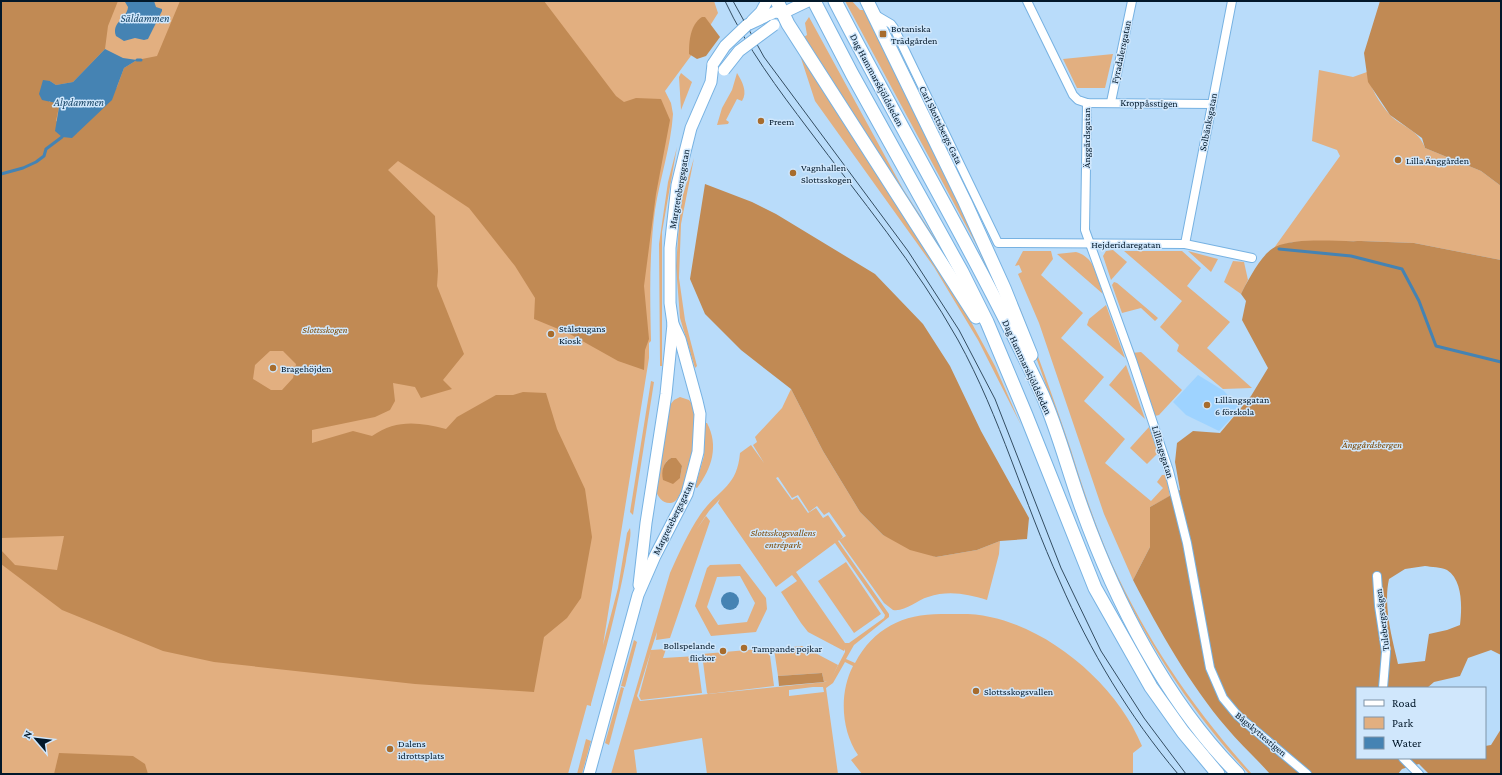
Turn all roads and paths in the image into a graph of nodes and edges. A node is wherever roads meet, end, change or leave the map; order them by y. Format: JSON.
{"nodes":[{"id":1,"x":767,"y":1,"type":"edge"},
{"id":2,"x":808,"y":1,"type":"edge"},
{"id":3,"x":814,"y":1,"type":"edge"},
{"id":4,"x":835,"y":1,"type":"edge"},
{"id":5,"x":867,"y":1,"type":"edge"},
{"id":6,"x":1027,"y":1,"type":"edge"},
{"id":7,"x":1132,"y":1,"type":"edge"},
{"id":8,"x":1232,"y":1,"type":"edge"},
{"id":9,"x":784,"y":8,"type":"edge"},
{"id":10,"x":874,"y":14,"type":"junction"},
{"id":11,"x":767,"y":18,"type":"junction"},
{"id":12,"x":711,"y":82,"type":"junction"},
{"id":13,"x":1110,"y":102,"type":"junction"},
{"id":14,"x":1087,"y":103,"type":"junction"},
{"id":15,"x":1212,"y":104,"type":"junction"},
{"id":16,"x":998,"y":244,"type":"joint"},
{"id":17,"x":1090,"y":244,"type":"junction"},
{"id":18,"x":1185,"y":244,"type":"junction"},
{"id":19,"x":1252,"y":258,"type":"dead end"},
{"id":20,"x":673,"y":324,"type":"junction"},
{"id":21,"x":1004,"y":363,"type":"junction"},
{"id":22,"x":1043,"y":397,"type":"junction"},
{"id":23,"x":1377,"y":576,"type":"dead end"},
{"id":24,"x":638,"y":595,"type":"junction"},
{"id":25,"x":1210,"y":668,"type":"joint"},
{"id":26,"x":1383,"y":687,"type":"edge"},
{"id":27,"x":1404,"y":759,"type":"edge"},
{"id":28,"x":589,"y":774,"type":"edge"},
{"id":29,"x":1218,"y":774,"type":"edge"},
{"id":30,"x":1238,"y":774,"type":"edge"},
{"id":31,"x":1307,"y":774,"type":"edge"},
{"id":32,"x":1419,"y":774,"type":"edge"}],
"edges":[{"from":1,"to":11,"type":"main road"},
{"from":2,"to":9,"type":"main road","name":"Margretebergsgatan"},
{"from":3,"to":21,"type":"main road","name":"Dag Hammarskjöldsleden"},
{"from":4,"to":22,"type":"main road","name":"Dag Hammarskjöldsleden"},
{"from":5,"to":10,"type":"main road"},
{"from":6,"to":14,"type":"street","name":"Änggårdsgatan"},
{"from":7,"to":13,"type":"street","name":"Fyradalersgatan"},
{"from":8,"to":15,"type":"street","name":"Solbänksgatan"},
{"from":9,"to":11,"type":"main road","name":"Margretebergsgatan"},
{"from":9,"to":21,"type":"main road"},
{"from":10,"to":16,"type":"street","name":"Carl Skottsbergs Gata"},
{"from":10,"to":22,"type":"main road"},
{"from":11,"to":12,"type":"main road","name":"Margretebergsgatan","bridge":true},
{"from":11,"to":12,"type":"main road","name":"Margretebergsgatan","bridge":true},
{"from":12,"to":20,"type":"main road","name":"Margretebergsgatan"},
{"from":13,"to":14,"type":"street","name":"Kroppåsstigen"},
{"from":13,"to":15,"type":"street","name":"Kroppåsstigen"},
{"from":14,"to":17,"type":"street","name":"Änggårdsgatan"},
{"from":15,"to":18,"type":"street","name":"Solbänksgatan"},
{"from":16,"to":17,"type":"street","name":"Hejderidaregatan"},
{"from":17,"to":18,"type":"street","name":"Hejderidaregatan"},
{"from":17,"to":25,"type":"street","name":"Lillängsgatan"},
{"from":18,"to":19,"type":"street","name":"Hejderidaregatan"},
{"from":20,"to":24,"type":"main road","name":"Margretebergsgatan"},
{"from":20,"to":24,"type":"main road","name":"Margretebergsgatan"},
{"from":21,"to":29,"type":"main road","name":"Dag Hammarskjöldsleden"},
{"from":22,"to":30,"type":"main road","name":"Dag Hammarskjöldsleden"},
{"from":23,"to":26,"type":"street","name":"Tulebergsvägen"},
{"from":24,"to":28,"type":"main road","name":"Margretebergsgatan"},
{"from":25,"to":31,"type":"street","name":"Bågskyttestigen"},
{"from":27,"to":32,"type":"street"}]}
